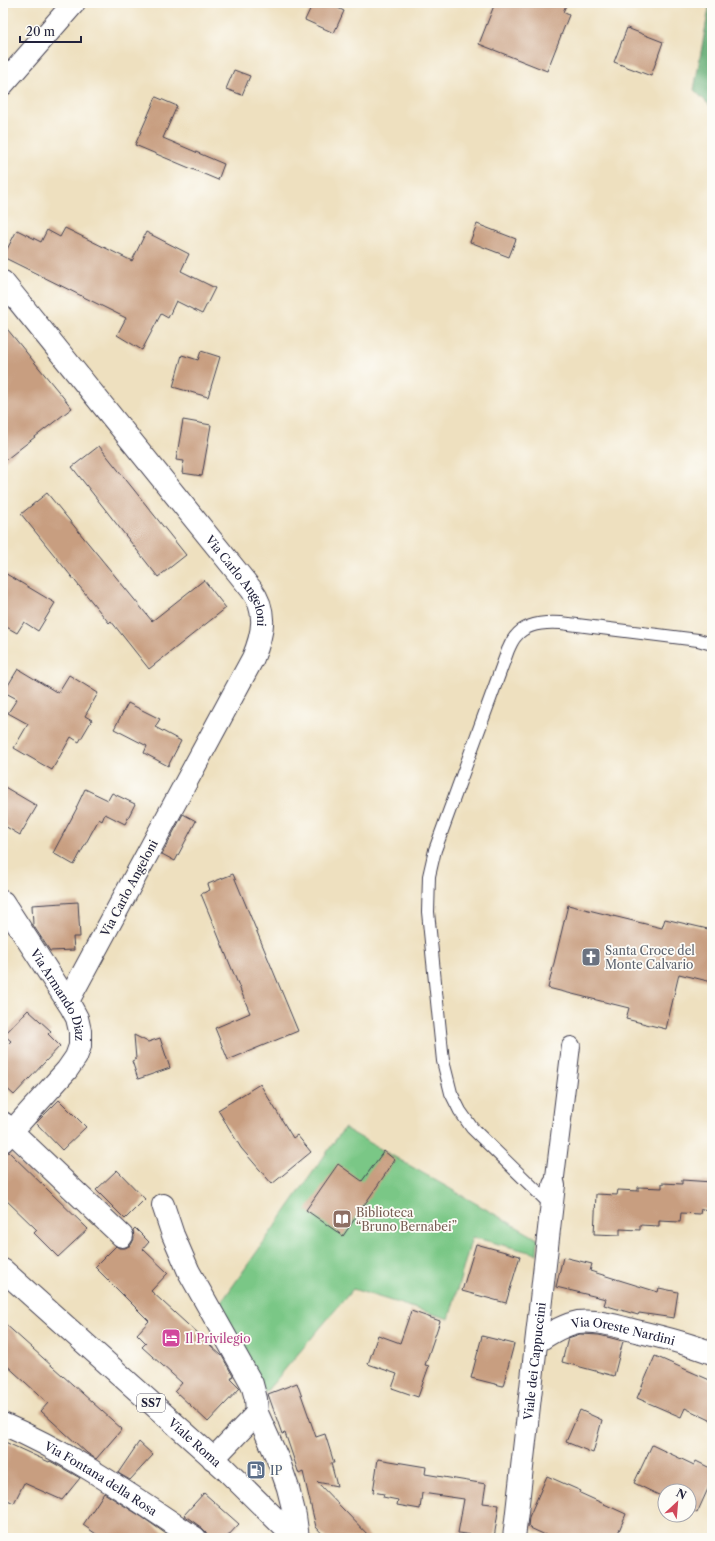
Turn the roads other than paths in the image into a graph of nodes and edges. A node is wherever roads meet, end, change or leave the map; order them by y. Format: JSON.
{"nodes":[{"id":1,"x":74,"y":3,"type":"edge"},
{"id":2,"x":3,"y":84,"type":"edge"},
{"id":3,"x":3,"y":282,"type":"edge"},
{"id":4,"x":712,"y":644,"type":"edge"},
{"id":5,"x":3,"y":902,"type":"edge"},
{"id":6,"x":68,"y":1001,"type":"junction"},
{"id":7,"x":571,"y":1046,"type":"dead end"},
{"id":8,"x":6,"y":1132,"type":"edge"},
{"id":9,"x":553,"y":1195,"type":"junction"},
{"id":10,"x":163,"y":1206,"type":"dead end"},
{"id":11,"x":122,"y":1236,"type":"dead end"},
{"id":12,"x":3,"y":1270,"type":"edge"},
{"id":13,"x":537,"y":1342,"type":"junction"},
{"id":14,"x":712,"y":1353,"type":"edge"},
{"id":15,"x":257,"y":1413,"type":"junction"},
{"id":16,"x":3,"y":1424,"type":"edge"},
{"id":17,"x":213,"y":1459,"type":"junction"},
{"id":18,"x":195,"y":1538,"type":"edge"},
{"id":19,"x":297,"y":1538,"type":"edge"},
{"id":20,"x":514,"y":1538,"type":"edge"}],
"edges":[{"from":1,"to":2,"type":"street"},
{"from":3,"to":6,"type":"street","name":"Via Carlo Angeloni"},
{"from":4,"to":9,"type":"lane"},
{"from":5,"to":6,"type":"street","name":"Via Armando Diaz"},
{"from":6,"to":8,"type":"street","name":"Via Armando Diaz"},
{"from":7,"to":9,"type":"street"},
{"from":8,"to":11,"type":"street"},
{"from":9,"to":13,"type":"street","name":"Viale dei Cappuccini"},
{"from":10,"to":15,"type":"street"},
{"from":12,"to":17,"type":"street","name":"Viale Roma","number":"SS7"},
{"from":13,"to":14,"type":"street","name":"Via Oreste Nardini"},
{"from":13,"to":20,"type":"street","name":"Viale dei Cappuccini"},
{"from":15,"to":17,"type":"street"},
{"from":15,"to":19,"type":"street"},
{"from":16,"to":18,"type":"street","name":"Via Fontana della Rosa"},
{"from":17,"to":19,"type":"street","name":"Viale Roma","number":"SS7"}]}
